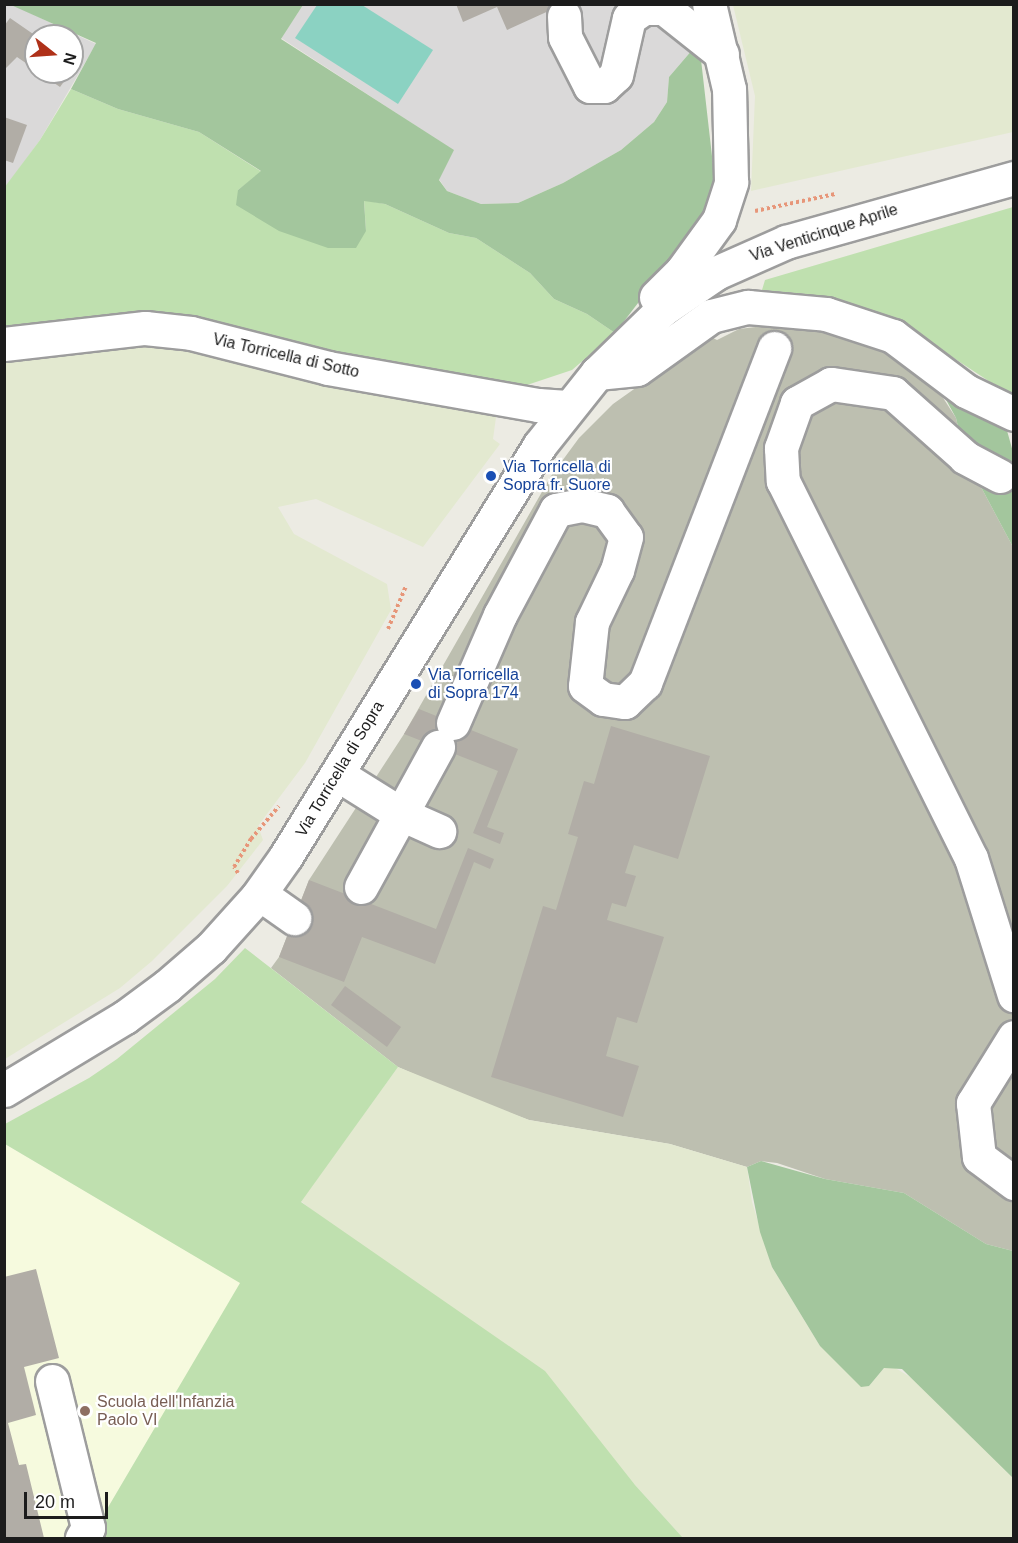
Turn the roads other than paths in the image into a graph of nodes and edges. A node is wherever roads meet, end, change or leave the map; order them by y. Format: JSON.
{"nodes":[{"id":1,"x":709,"y":4,"type":"edge"},
{"id":2,"x":564,"y":16,"type":"dead end"},
{"id":3,"x":722,"y":54,"type":"junction"},
{"id":4,"x":1014,"y":178,"type":"edge"},
{"id":5,"x":4,"y":344,"type":"edge"},
{"id":6,"x":623,"y":346,"type":"junction"},
{"id":7,"x":774,"y":348,"type":"dead end"},
{"id":8,"x":597,"y":373,"type":"junction"},
{"id":9,"x":567,"y":407,"type":"junction"},
{"id":10,"x":1014,"y":414,"type":"edge"},
{"id":11,"x":1000,"y":476,"type":"dead end"},
{"id":12,"x":337,"y":774,"type":"junction"},
{"id":13,"x":401,"y":814,"type":"junction"},
{"id":14,"x":439,"y":831,"type":"dead end"},
{"id":15,"x":361,"y":887,"type":"dead end"},
{"id":16,"x":260,"y":894,"type":"junction"},
{"id":17,"x":294,"y":918,"type":"dead end"},
{"id":18,"x":1014,"y":995,"type":"edge"},
{"id":19,"x":1014,"y":1037,"type":"edge"},
{"id":20,"x":4,"y":1090,"type":"edge"},
{"id":21,"x":1014,"y":1183,"type":"edge"},
{"id":22,"x":52,"y":1382,"type":"dead end"},
{"id":23,"x":82,"y":1539,"type":"edge"}],
"edges":[{"from":1,"to":3,"type":"street"},
{"from":2,"to":3,"type":"street"},
{"from":3,"to":6,"type":"street"},
{"from":4,"to":6,"type":"street","name":"Via Venticinque Aprile"},
{"from":5,"to":9,"type":"street","name":"Via Torricella di Sotto"},
{"from":6,"to":8,"type":"street","name":"Via Torricella di Sopra"},
{"from":7,"to":13,"type":"street"},
{"from":8,"to":9,"type":"street","name":"Via Torricella di Sopra"},
{"from":8,"to":10,"type":"street"},
{"from":9,"to":12,"type":"street","name":"Via Torricella di Sopra"},
{"from":11,"to":18,"type":"street"},
{"from":12,"to":13,"type":"street"},
{"from":12,"to":16,"type":"street","name":"Via Torricella di Sopra"},
{"from":13,"to":14,"type":"street"},
{"from":13,"to":15,"type":"street"},
{"from":16,"to":17,"type":"street"},
{"from":16,"to":20,"type":"street","name":"Via Torricella di Sopra"},
{"from":19,"to":21,"type":"street"},
{"from":22,"to":23,"type":"street"}]}
